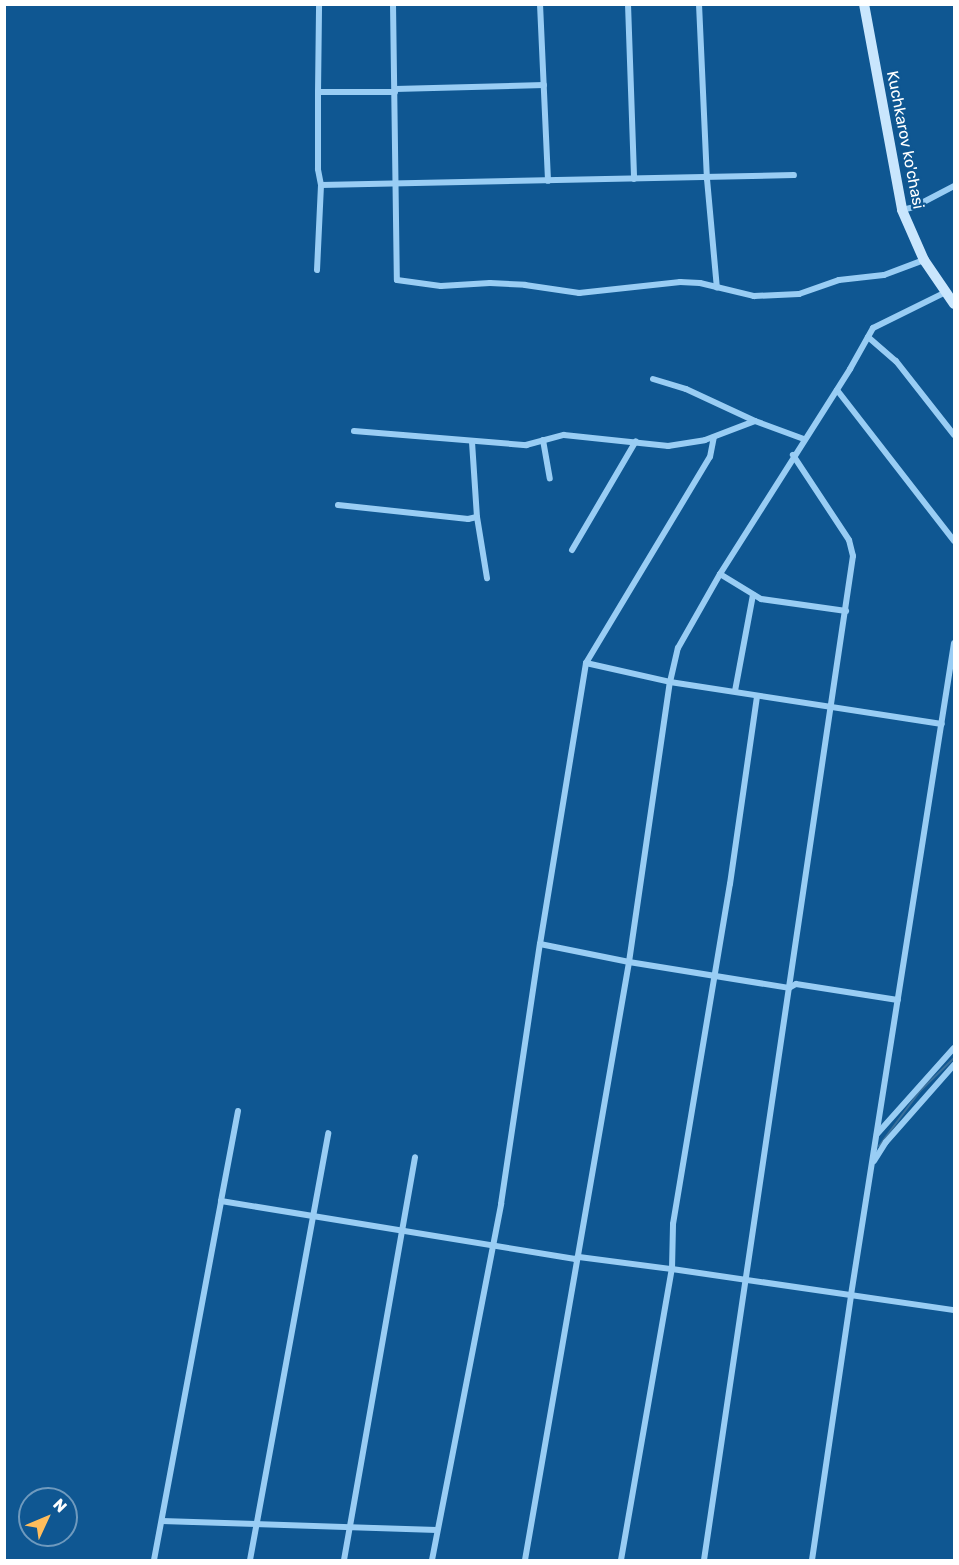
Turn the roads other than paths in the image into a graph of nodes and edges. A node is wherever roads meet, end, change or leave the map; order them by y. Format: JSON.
{"nodes":[{"id":1,"x":319,"y":4,"type":"edge"},
{"id":2,"x":393,"y":4,"type":"edge"},
{"id":3,"x":540,"y":4,"type":"edge"},
{"id":4,"x":628,"y":4,"type":"edge"},
{"id":5,"x":699,"y":4,"type":"edge"},
{"id":6,"x":864,"y":4,"type":"edge"},
{"id":7,"x":544,"y":85,"type":"junction"},
{"id":8,"x":394,"y":91,"type":"junction"},
{"id":9,"x":318,"y":92,"type":"junction"},
{"id":10,"x":794,"y":176,"type":"dead end"},
{"id":11,"x":634,"y":179,"type":"junction"},
{"id":12,"x":707,"y":179,"type":"junction"},
{"id":13,"x":548,"y":181,"type":"junction"},
{"id":14,"x":395,"y":184,"type":"junction"},
{"id":15,"x":321,"y":185,"type":"junction"},
{"id":16,"x":954,"y":186,"type":"edge"},
{"id":17,"x":902,"y":210,"type":"junction"},
{"id":18,"x":924,"y":260,"type":"junction"},
{"id":19,"x":317,"y":270,"type":"dead end"},
{"id":20,"x":717,"y":288,"type":"junction"},
{"id":21,"x":946,"y":292,"type":"junction"},
{"id":22,"x":954,"y":304,"type":"edge"},
{"id":23,"x":868,"y":337,"type":"junction"},
{"id":24,"x":653,"y":379,"type":"dead end"},
{"id":25,"x":837,"y":390,"type":"junction"},
{"id":26,"x":755,"y":421,"type":"junction"},
{"id":27,"x":354,"y":431,"type":"dead end"},
{"id":28,"x":954,"y":435,"type":"edge"},
{"id":29,"x":714,"y":437,"type":"junction"},
{"id":30,"x":804,"y":439,"type":"junction"},
{"id":31,"x":543,"y":440,"type":"junction"},
{"id":32,"x":636,"y":441,"type":"junction"},
{"id":33,"x":472,"y":442,"type":"junction"},
{"id":34,"x":793,"y":455,"type":"junction"},
{"id":35,"x":550,"y":478,"type":"dead end"},
{"id":36,"x":338,"y":505,"type":"dead end"},
{"id":37,"x":477,"y":517,"type":"junction"},
{"id":38,"x":954,"y":541,"type":"edge"},
{"id":39,"x":572,"y":550,"type":"dead end"},
{"id":40,"x":720,"y":574,"type":"junction"},
{"id":41,"x":487,"y":578,"type":"dead end"},
{"id":42,"x":753,"y":595,"type":"junction"},
{"id":43,"x":846,"y":611,"type":"junction"},
{"id":44,"x":954,"y":643,"type":"edge"},
{"id":45,"x":586,"y":663,"type":"junction"},
{"id":46,"x":670,"y":682,"type":"junction"},
{"id":47,"x":735,"y":691,"type":"junction"},
{"id":48,"x":757,"y":696,"type":"junction"},
{"id":49,"x":831,"y":707,"type":"junction"},
{"id":50,"x":942,"y":724,"type":"junction"},
{"id":51,"x":540,"y":944,"type":"junction"},
{"id":52,"x":629,"y":963,"type":"junction"},
{"id":53,"x":716,"y":976,"type":"junction"},
{"id":54,"x":789,"y":988,"type":"junction"},
{"id":55,"x":898,"y":1000,"type":"junction"},
{"id":56,"x":954,"y":1048,"type":"edge"},
{"id":57,"x":954,"y":1065,"type":"edge"},
{"id":58,"x":238,"y":1111,"type":"dead end"},
{"id":59,"x":328,"y":1132,"type":"dead end"},
{"id":60,"x":877,"y":1134,"type":"junction"},
{"id":61,"x":415,"y":1156,"type":"dead end"},
{"id":62,"x":872,"y":1164,"type":"junction"},
{"id":63,"x":221,"y":1201,"type":"junction"},
{"id":64,"x":313,"y":1216,"type":"junction"},
{"id":65,"x":401,"y":1232,"type":"junction"},
{"id":66,"x":493,"y":1245,"type":"junction"},
{"id":67,"x":579,"y":1257,"type":"junction"},
{"id":68,"x":672,"y":1269,"type":"junction"},
{"id":69,"x":745,"y":1279,"type":"junction"},
{"id":70,"x":851,"y":1295,"type":"junction"},
{"id":71,"x":954,"y":1311,"type":"edge"},
{"id":72,"x":162,"y":1521,"type":"junction"},
{"id":73,"x":256,"y":1524,"type":"junction"},
{"id":74,"x":351,"y":1527,"type":"junction"},
{"id":75,"x":437,"y":1530,"type":"junction"},
{"id":76,"x":154,"y":1560,"type":"edge"},
{"id":77,"x":250,"y":1560,"type":"edge"},
{"id":78,"x":344,"y":1560,"type":"edge"},
{"id":79,"x":432,"y":1560,"type":"edge"},
{"id":80,"x":525,"y":1560,"type":"edge"},
{"id":81,"x":621,"y":1560,"type":"edge"},
{"id":82,"x":704,"y":1560,"type":"edge"},
{"id":83,"x":812,"y":1560,"type":"edge"}],
"edges":[{"from":1,"to":9,"type":"street"},
{"from":2,"to":8,"type":"street"},
{"from":3,"to":7,"type":"street"},
{"from":4,"to":11,"type":"street"},
{"from":5,"to":12,"type":"street"},
{"from":6,"to":17,"type":"main road","name":"Kuchkarov ko'chasi"},
{"from":7,"to":8,"type":"street"},
{"from":7,"to":13,"type":"street"},
{"from":8,"to":9,"type":"street"},
{"from":8,"to":14,"type":"street"},
{"from":9,"to":15,"type":"street"},
{"from":10,"to":12,"type":"street"},
{"from":11,"to":12,"type":"street"},
{"from":11,"to":13,"type":"street"},
{"from":12,"to":20,"type":"street"},
{"from":13,"to":14,"type":"street"},
{"from":14,"to":15,"type":"street"},
{"from":14,"to":20,"type":"street"},
{"from":15,"to":19,"type":"street"},
{"from":16,"to":17,"type":"street"},
{"from":17,"to":18,"type":"main road","name":"Kuchkarov ko'chasi"},
{"from":18,"to":20,"type":"street"},
{"from":18,"to":21,"type":"main road","name":"Kuchkarov ko'chasi"},
{"from":21,"to":22,"type":"main road","name":"Kuchkarov ko'chasi"},
{"from":21,"to":23,"type":"street"},
{"from":23,"to":25,"type":"street"},
{"from":23,"to":28,"type":"street"},
{"from":24,"to":26,"type":"street"},
{"from":25,"to":30,"type":"street"},
{"from":25,"to":38,"type":"street"},
{"from":26,"to":29,"type":"street"},
{"from":26,"to":30,"type":"street"},
{"from":27,"to":33,"type":"street"},
{"from":29,"to":32,"type":"street"},
{"from":29,"to":45,"type":"street"},
{"from":30,"to":34,"type":"street"},
{"from":31,"to":32,"type":"street"},
{"from":31,"to":33,"type":"street"},
{"from":31,"to":35,"type":"street"},
{"from":32,"to":39,"type":"street"},
{"from":33,"to":37,"type":"street"},
{"from":34,"to":40,"type":"street"},
{"from":34,"to":43,"type":"street"},
{"from":36,"to":37,"type":"street"},
{"from":37,"to":41,"type":"street"},
{"from":40,"to":42,"type":"street"},
{"from":40,"to":46,"type":"street"},
{"from":42,"to":43,"type":"street"},
{"from":42,"to":47,"type":"street"},
{"from":43,"to":49,"type":"street"},
{"from":44,"to":50,"type":"street"},
{"from":45,"to":46,"type":"street"},
{"from":45,"to":51,"type":"street"},
{"from":46,"to":47,"type":"street"},
{"from":46,"to":52,"type":"street"},
{"from":47,"to":48,"type":"street"},
{"from":48,"to":49,"type":"street"},
{"from":48,"to":53,"type":"street"},
{"from":49,"to":50,"type":"street"},
{"from":49,"to":54,"type":"street"},
{"from":50,"to":55,"type":"street"},
{"from":51,"to":52,"type":"street"},
{"from":51,"to":66,"type":"street"},
{"from":52,"to":53,"type":"street"},
{"from":52,"to":67,"type":"street"},
{"from":53,"to":54,"type":"street"},
{"from":53,"to":68,"type":"street"},
{"from":54,"to":55,"type":"street"},
{"from":54,"to":69,"type":"street"},
{"from":55,"to":60,"type":"street"},
{"from":56,"to":60,"type":"street"},
{"from":57,"to":62,"type":"street"},
{"from":58,"to":63,"type":"street"},
{"from":59,"to":64,"type":"street"},
{"from":60,"to":62,"type":"street"},
{"from":61,"to":65,"type":"street"},
{"from":62,"to":70,"type":"street"},
{"from":63,"to":64,"type":"street"},
{"from":63,"to":72,"type":"street"},
{"from":64,"to":65,"type":"street"},
{"from":64,"to":73,"type":"street"},
{"from":65,"to":66,"type":"street"},
{"from":65,"to":74,"type":"street"},
{"from":66,"to":67,"type":"street"},
{"from":66,"to":75,"type":"street"},
{"from":67,"to":68,"type":"street"},
{"from":67,"to":80,"type":"street"},
{"from":68,"to":69,"type":"street"},
{"from":68,"to":81,"type":"street"},
{"from":69,"to":70,"type":"street"},
{"from":69,"to":82,"type":"street"},
{"from":70,"to":71,"type":"street"},
{"from":70,"to":83,"type":"street"},
{"from":72,"to":73,"type":"street"},
{"from":72,"to":76,"type":"street"},
{"from":73,"to":74,"type":"street"},
{"from":73,"to":77,"type":"street"},
{"from":74,"to":75,"type":"street"},
{"from":74,"to":78,"type":"street"},
{"from":75,"to":79,"type":"street"}]}
